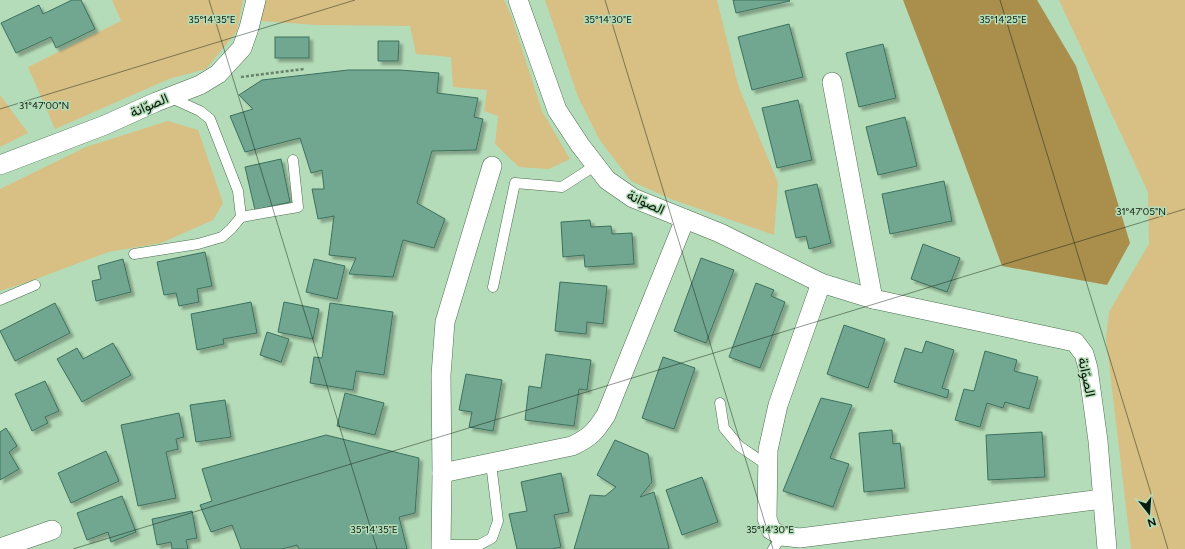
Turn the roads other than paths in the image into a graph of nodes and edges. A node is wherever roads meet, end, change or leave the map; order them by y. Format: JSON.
{"nodes":[{"id":1,"x":256,"y":0,"type":"edge"},
{"id":2,"x":518,"y":0,"type":"edge"},
{"id":3,"x":832,"y":82,"type":"dead end"},
{"id":4,"x":168,"y":97,"type":"junction"},
{"id":5,"x":293,"y":160,"type":"dead end"},
{"id":6,"x":0,"y":165,"type":"edge"},
{"id":7,"x":596,"y":165,"type":"junction"},
{"id":8,"x":492,"y":166,"type":"dead end"},
{"id":9,"x":241,"y":217,"type":"junction"},
{"id":10,"x":685,"y":219,"type":"junction"},
{"id":11,"x":134,"y":254,"type":"dead end"},
{"id":12,"x":821,"y":283,"type":"junction"},
{"id":13,"x":35,"y":285,"type":"dead end"},
{"id":14,"x":493,"y":287,"type":"dead end"},
{"id":15,"x":873,"y":299,"type":"junction"},
{"id":16,"x":0,"y":300,"type":"edge"},
{"id":17,"x":720,"y":404,"type":"dead end"},
{"id":18,"x":491,"y":463,"type":"junction"},
{"id":19,"x":767,"y":465,"type":"junction"},
{"id":20,"x":442,"y":473,"type":"junction"},
{"id":21,"x":1102,"y":499,"type":"junction"},
{"id":22,"x":52,"y":530,"type":"dead end"},
{"id":23,"x":777,"y":543,"type":"edge"},
{"id":24,"x":441,"y":547,"type":"edge"},
{"id":25,"x":0,"y":549,"type":"edge"},
{"id":26,"x":1107,"y":549,"type":"edge"}],
"edges":[{"from":1,"to":4,"type":"street","name":"الصوّانة"},
{"from":2,"to":7,"type":"street","name":"الصوّانة"},
{"from":3,"to":15,"type":"street"},
{"from":4,"to":6,"type":"street","name":"الصوّانة"},
{"from":4,"to":9,"type":"lane"},
{"from":5,"to":9,"type":"lane"},
{"from":7,"to":10,"type":"street","name":"الصوّانة"},
{"from":7,"to":14,"type":"lane"},
{"from":8,"to":20,"type":"street"},
{"from":9,"to":11,"type":"lane"},
{"from":10,"to":12,"type":"street","name":"الصوّانة"},
{"from":10,"to":18,"type":"street"},
{"from":12,"to":15,"type":"street","name":"الصوّانة"},
{"from":12,"to":19,"type":"street"},
{"from":13,"to":16,"type":"lane"},
{"from":15,"to":21,"type":"street","name":"الصوّانة"},
{"from":17,"to":19,"type":"lane"},
{"from":18,"to":20,"type":"street"},
{"from":18,"to":24,"type":"lane"},
{"from":19,"to":23,"type":"street"},
{"from":20,"to":24,"type":"street"},
{"from":21,"to":23,"type":"street"},
{"from":21,"to":26,"type":"street","name":"الصوّانة"},
{"from":22,"to":25,"type":"street"}]}
